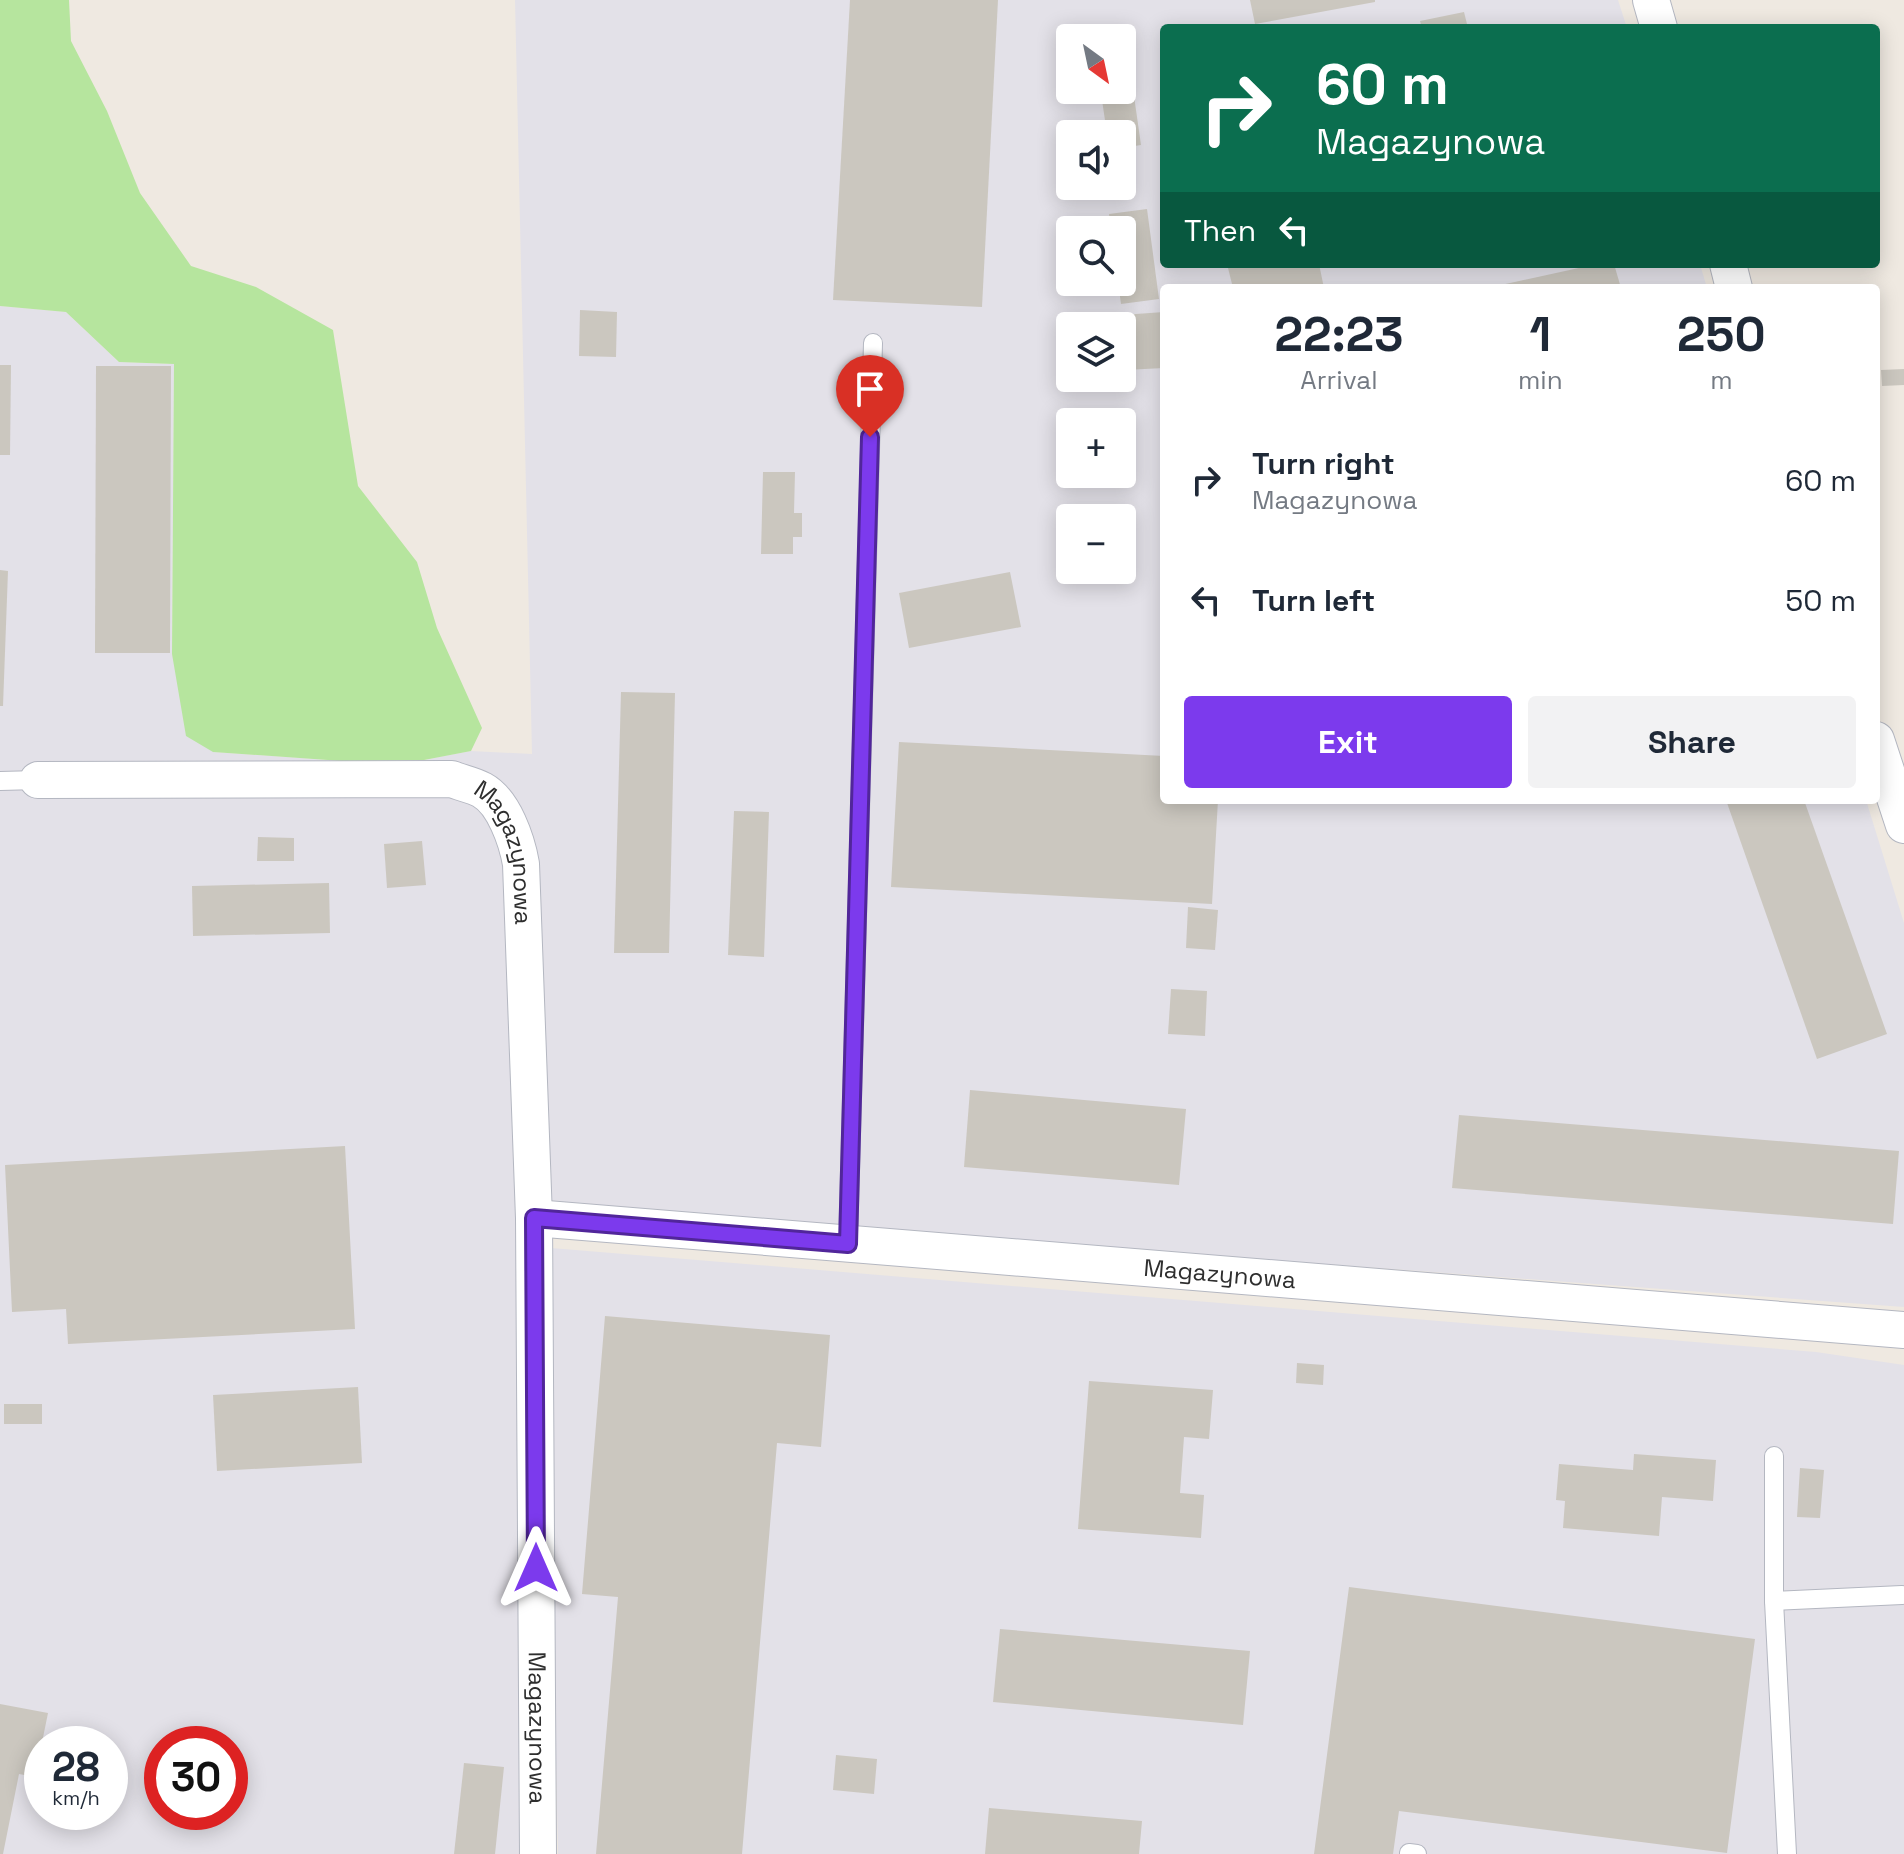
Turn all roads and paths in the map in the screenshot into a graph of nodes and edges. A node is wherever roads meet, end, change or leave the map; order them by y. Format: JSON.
{"nodes":[{"id":1,"x":1651,"y":0,"type":"edge"},
{"id":2,"x":1658,"y":24,"type":"edge"},
{"id":3,"x":873,"y":343,"type":"dead end"},
{"id":4,"x":1880,"y":752,"type":"edge"},
{"id":5,"x":38,"y":780,"type":"joint"},
{"id":6,"x":0,"y":781,"type":"edge"},
{"id":7,"x":1904,"y":825,"type":"edge"},
{"id":8,"x":534,"y":1218,"type":"junction"},
{"id":9,"x":848,"y":1244,"type":"junction"},
{"id":10,"x":1904,"y":1330,"type":"edge"},
{"id":11,"x":1774,"y":1456,"type":"dead end"},
{"id":12,"x":1902,"y":1595,"type":"edge"},
{"id":13,"x":1774,"y":1601,"type":"junction"},
{"id":14,"x":1409,"y":1853,"type":"edge"},
{"id":15,"x":538,"y":1854,"type":"edge"},
{"id":16,"x":1417,"y":1854,"type":"edge"},
{"id":17,"x":1787,"y":1854,"type":"edge"}],
"edges":[{"from":1,"to":2,"type":"street"},
{"from":3,"to":9,"type":"lane"},
{"from":4,"to":7,"type":"street"},
{"from":5,"to":6,"type":"lane"},
{"from":5,"to":8,"type":"street","name":"Magazynowa"},
{"from":8,"to":9,"type":"street","name":"Magazynowa"},
{"from":8,"to":15,"type":"street","name":"Magazynowa"},
{"from":9,"to":10,"type":"street","name":"Magazynowa"},
{"from":11,"to":13,"type":"lane"},
{"from":12,"to":13,"type":"lane"},
{"from":13,"to":17,"type":"lane"},
{"from":14,"to":16,"type":"lane"}]}
